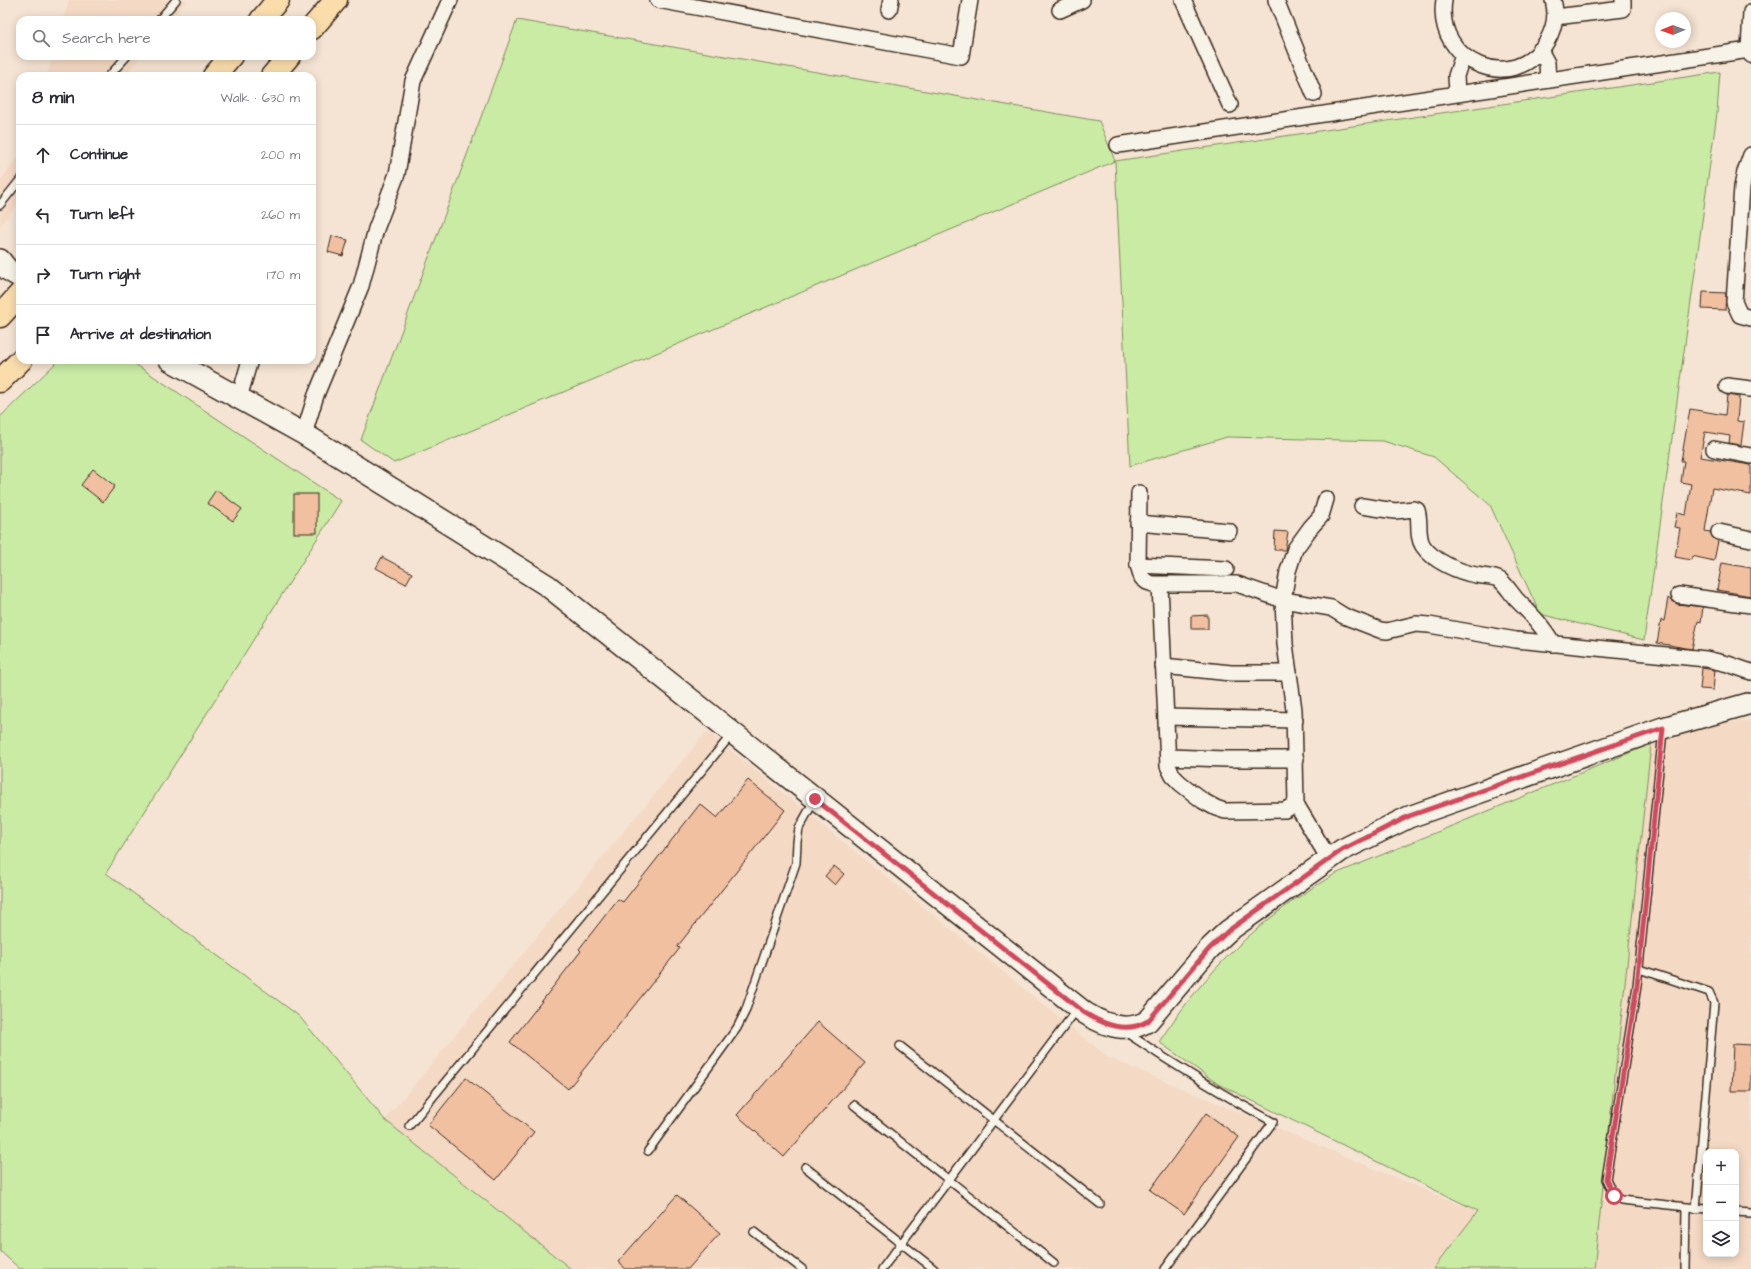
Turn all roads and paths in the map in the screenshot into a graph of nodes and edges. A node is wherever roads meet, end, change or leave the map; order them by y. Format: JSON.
{"nodes":[{"id":1,"x":176,"y":0,"type":"edge"},
{"id":2,"x":278,"y":0,"type":"edge"},
{"id":3,"x":336,"y":0,"type":"edge"},
{"id":4,"x":450,"y":0,"type":"edge"},
{"id":5,"x":658,"y":0,"type":"edge"},
{"id":6,"x":970,"y":0,"type":"edge"},
{"id":7,"x":1082,"y":0,"type":"edge"},
{"id":8,"x":1183,"y":0,"type":"edge"},
{"id":9,"x":1276,"y":0,"type":"edge"},
{"id":10,"x":1444,"y":0,"type":"edge"},
{"id":11,"x":1553,"y":0,"type":"edge"},
{"id":12,"x":1624,"y":3,"type":"edge"},
{"id":13,"x":733,"y":7,"type":"edge"},
{"id":14,"x":1060,"y":10,"type":"dead end"},
{"id":15,"x":1751,"y":12,"type":"edge"},
{"id":16,"x":162,"y":16,"type":"edge"},
{"id":17,"x":264,"y":16,"type":"edge"},
{"id":18,"x":1554,"y":17,"type":"junction"},
{"id":19,"x":316,"y":23,"type":"edge"},
{"id":20,"x":1540,"y":50,"type":"junction"},
{"id":21,"x":1750,"y":53,"type":"edge"},
{"id":22,"x":1463,"y":56,"type":"junction"},
{"id":23,"x":123,"y":60,"type":"edge"},
{"id":24,"x":228,"y":60,"type":"edge"},
{"id":25,"x":285,"y":60,"type":"edge"},
{"id":26,"x":113,"y":72,"type":"edge"},
{"id":27,"x":217,"y":72,"type":"edge"},
{"id":28,"x":275,"y":72,"type":"edge"},
{"id":29,"x":1548,"y":80,"type":"junction"},
{"id":30,"x":1457,"y":93,"type":"junction"},
{"id":31,"x":1314,"y":94,"type":"dead end"},
{"id":32,"x":1230,"y":105,"type":"dead end"},
{"id":33,"x":1118,"y":145,"type":"dead end"},
{"id":34,"x":1751,"y":155,"type":"edge"},
{"id":35,"x":16,"y":185,"type":"edge"},
{"id":36,"x":0,"y":204,"type":"edge"},
{"id":37,"x":16,"y":298,"type":"edge"},
{"id":38,"x":0,"y":316,"type":"edge"},
{"id":39,"x":1751,"y":318,"type":"edge"},
{"id":40,"x":17,"y":364,"type":"edge"},
{"id":41,"x":181,"y":364,"type":"edge"},
{"id":42,"x":249,"y":364,"type":"edge"},
{"id":43,"x":0,"y":381,"type":"edge"},
{"id":44,"x":1727,"y":386,"type":"dead end"},
{"id":45,"x":1751,"y":389,"type":"edge"},
{"id":46,"x":239,"y":398,"type":"junction"},
{"id":47,"x":304,"y":434,"type":"junction"},
{"id":48,"x":1714,"y":449,"type":"dead end"},
{"id":49,"x":1751,"y":456,"type":"edge"},
{"id":50,"x":1139,"y":492,"type":"dead end"},
{"id":51,"x":1326,"y":498,"type":"dead end"},
{"id":52,"x":1362,"y":506,"type":"dead end"},
{"id":53,"x":1138,"y":523,"type":"junction"},
{"id":54,"x":1229,"y":532,"type":"dead end"},
{"id":55,"x":1719,"y":532,"type":"dead end"},
{"id":56,"x":1751,"y":539,"type":"edge"},
{"id":57,"x":1138,"y":565,"type":"junction"},
{"id":58,"x":1226,"y":569,"type":"dead end"},
{"id":59,"x":1160,"y":585,"type":"junction"},
{"id":60,"x":1678,"y":595,"type":"dead end"},
{"id":61,"x":1283,"y":600,"type":"junction"},
{"id":62,"x":1751,"y":605,"type":"edge"},
{"id":63,"x":1553,"y":644,"type":"junction"},
{"id":64,"x":1163,"y":666,"type":"junction"},
{"id":65,"x":1751,"y":672,"type":"edge"},
{"id":66,"x":1289,"y":673,"type":"junction"},
{"id":67,"x":1751,"y":703,"type":"edge"},
{"id":68,"x":1166,"y":717,"type":"junction"},
{"id":69,"x":1295,"y":720,"type":"junction"},
{"id":70,"x":1663,"y":728,"type":"junction"},
{"id":71,"x":733,"y":733,"type":"junction"},
{"id":72,"x":1168,"y":757,"type":"junction"},
{"id":73,"x":1296,"y":759,"type":"junction"},
{"id":74,"x":815,"y":799,"type":"junction"},
{"id":75,"x":1296,"y":804,"type":"junction"},
{"id":76,"x":1329,"y":859,"type":"junction"},
{"id":77,"x":1639,"y":969,"type":"junction"},
{"id":78,"x":1078,"y":1008,"type":"junction"},
{"id":79,"x":1118,"y":1027,"type":"junction"},
{"id":80,"x":900,"y":1046,"type":"dead end"},
{"id":81,"x":854,"y":1105,"type":"dead end"},
{"id":82,"x":994,"y":1120,"type":"junction"},
{"id":83,"x":409,"y":1126,"type":"dead end"},
{"id":84,"x":648,"y":1151,"type":"dead end"},
{"id":85,"x":805,"y":1167,"type":"dead end"},
{"id":86,"x":949,"y":1180,"type":"junction"},
{"id":87,"x":1100,"y":1204,"type":"dead end"},
{"id":88,"x":1686,"y":1208,"type":"junction"},
{"id":89,"x":1696,"y":1209,"type":"junction"},
{"id":90,"x":1703,"y":1209,"type":"edge"},
{"id":91,"x":1739,"y":1212,"type":"edge"},
{"id":92,"x":1751,"y":1213,"type":"edge"},
{"id":93,"x":754,"y":1232,"type":"dead end"},
{"id":94,"x":901,"y":1243,"type":"junction"},
{"id":95,"x":1054,"y":1263,"type":"dead end"},
{"id":96,"x":802,"y":1269,"type":"edge"},
{"id":97,"x":882,"y":1269,"type":"edge"},
{"id":98,"x":934,"y":1269,"type":"edge"},
{"id":99,"x":1165,"y":1269,"type":"edge"},
{"id":100,"x":1685,"y":1269,"type":"edge"}],
"edges":[{"from":1,"to":16,"type":"lane"},
{"from":2,"to":17,"type":"highway"},
{"from":3,"to":19,"type":"highway"},
{"from":4,"to":47,"type":"street"},
{"from":5,"to":13,"type":"street"},
{"from":6,"to":13,"type":"street"},
{"from":7,"to":14,"type":"street"},
{"from":8,"to":32,"type":"street"},
{"from":9,"to":31,"type":"street"},
{"from":10,"to":22,"type":"street"},
{"from":11,"to":18,"type":"street"},
{"from":12,"to":18,"type":"street"},
{"from":15,"to":21,"type":"street"},
{"from":18,"to":20,"type":"street"},
{"from":20,"to":22,"type":"street"},
{"from":20,"to":29,"type":"street"},
{"from":21,"to":29,"type":"street"},
{"from":22,"to":30,"type":"street"},
{"from":23,"to":26,"type":"lane"},
{"from":24,"to":27,"type":"highway"},
{"from":25,"to":28,"type":"highway"},
{"from":29,"to":30,"type":"street"},
{"from":30,"to":33,"type":"street"},
{"from":34,"to":39,"type":"street"},
{"from":35,"to":36,"type":"lane"},
{"from":37,"to":38,"type":"highway"},
{"from":40,"to":43,"type":"highway"},
{"from":41,"to":46,"type":"street"},
{"from":42,"to":46,"type":"street"},
{"from":44,"to":45,"type":"street"},
{"from":46,"to":47,"type":"street"},
{"from":47,"to":71,"type":"street"},
{"from":48,"to":49,"type":"street"},
{"from":50,"to":53,"type":"street"},
{"from":51,"to":61,"type":"street"},
{"from":52,"to":63,"type":"street"},
{"from":53,"to":54,"type":"street"},
{"from":53,"to":57,"type":"street"},
{"from":55,"to":56,"type":"street"},
{"from":57,"to":58,"type":"street"},
{"from":57,"to":59,"type":"street"},
{"from":59,"to":61,"type":"street"},
{"from":59,"to":64,"type":"street"},
{"from":60,"to":62,"type":"street"},
{"from":61,"to":63,"type":"street"},
{"from":61,"to":66,"type":"street"},
{"from":63,"to":65,"type":"street"},
{"from":64,"to":66,"type":"street"},
{"from":64,"to":68,"type":"street"},
{"from":66,"to":69,"type":"street"},
{"from":67,"to":70,"type":"street"},
{"from":68,"to":69,"type":"street"},
{"from":68,"to":72,"type":"street"},
{"from":69,"to":73,"type":"street"},
{"from":70,"to":76,"type":"street"},
{"from":70,"to":77,"type":"lane"},
{"from":71,"to":74,"type":"street"},
{"from":71,"to":83,"type":"lane"},
{"from":72,"to":73,"type":"street"},
{"from":72,"to":75,"type":"street"},
{"from":73,"to":75,"type":"street"},
{"from":74,"to":78,"type":"street"},
{"from":74,"to":84,"type":"lane"},
{"from":75,"to":76,"type":"street"},
{"from":76,"to":79,"type":"street"},
{"from":77,"to":88,"type":"lane"},
{"from":77,"to":89,"type":"lane"},
{"from":78,"to":79,"type":"street"},
{"from":78,"to":82,"type":"lane"},
{"from":79,"to":99,"type":"lane"},
{"from":80,"to":82,"type":"lane"},
{"from":81,"to":86,"type":"lane"},
{"from":82,"to":86,"type":"lane"},
{"from":82,"to":87,"type":"lane"},
{"from":85,"to":94,"type":"lane"},
{"from":86,"to":94,"type":"lane"},
{"from":86,"to":95,"type":"lane"},
{"from":88,"to":89,"type":"lane"},
{"from":88,"to":100,"type":"lane"},
{"from":89,"to":90,"type":"lane"},
{"from":91,"to":92,"type":"lane"},
{"from":93,"to":96,"type":"lane"},
{"from":94,"to":97,"type":"lane"},
{"from":94,"to":98,"type":"lane"}]}
